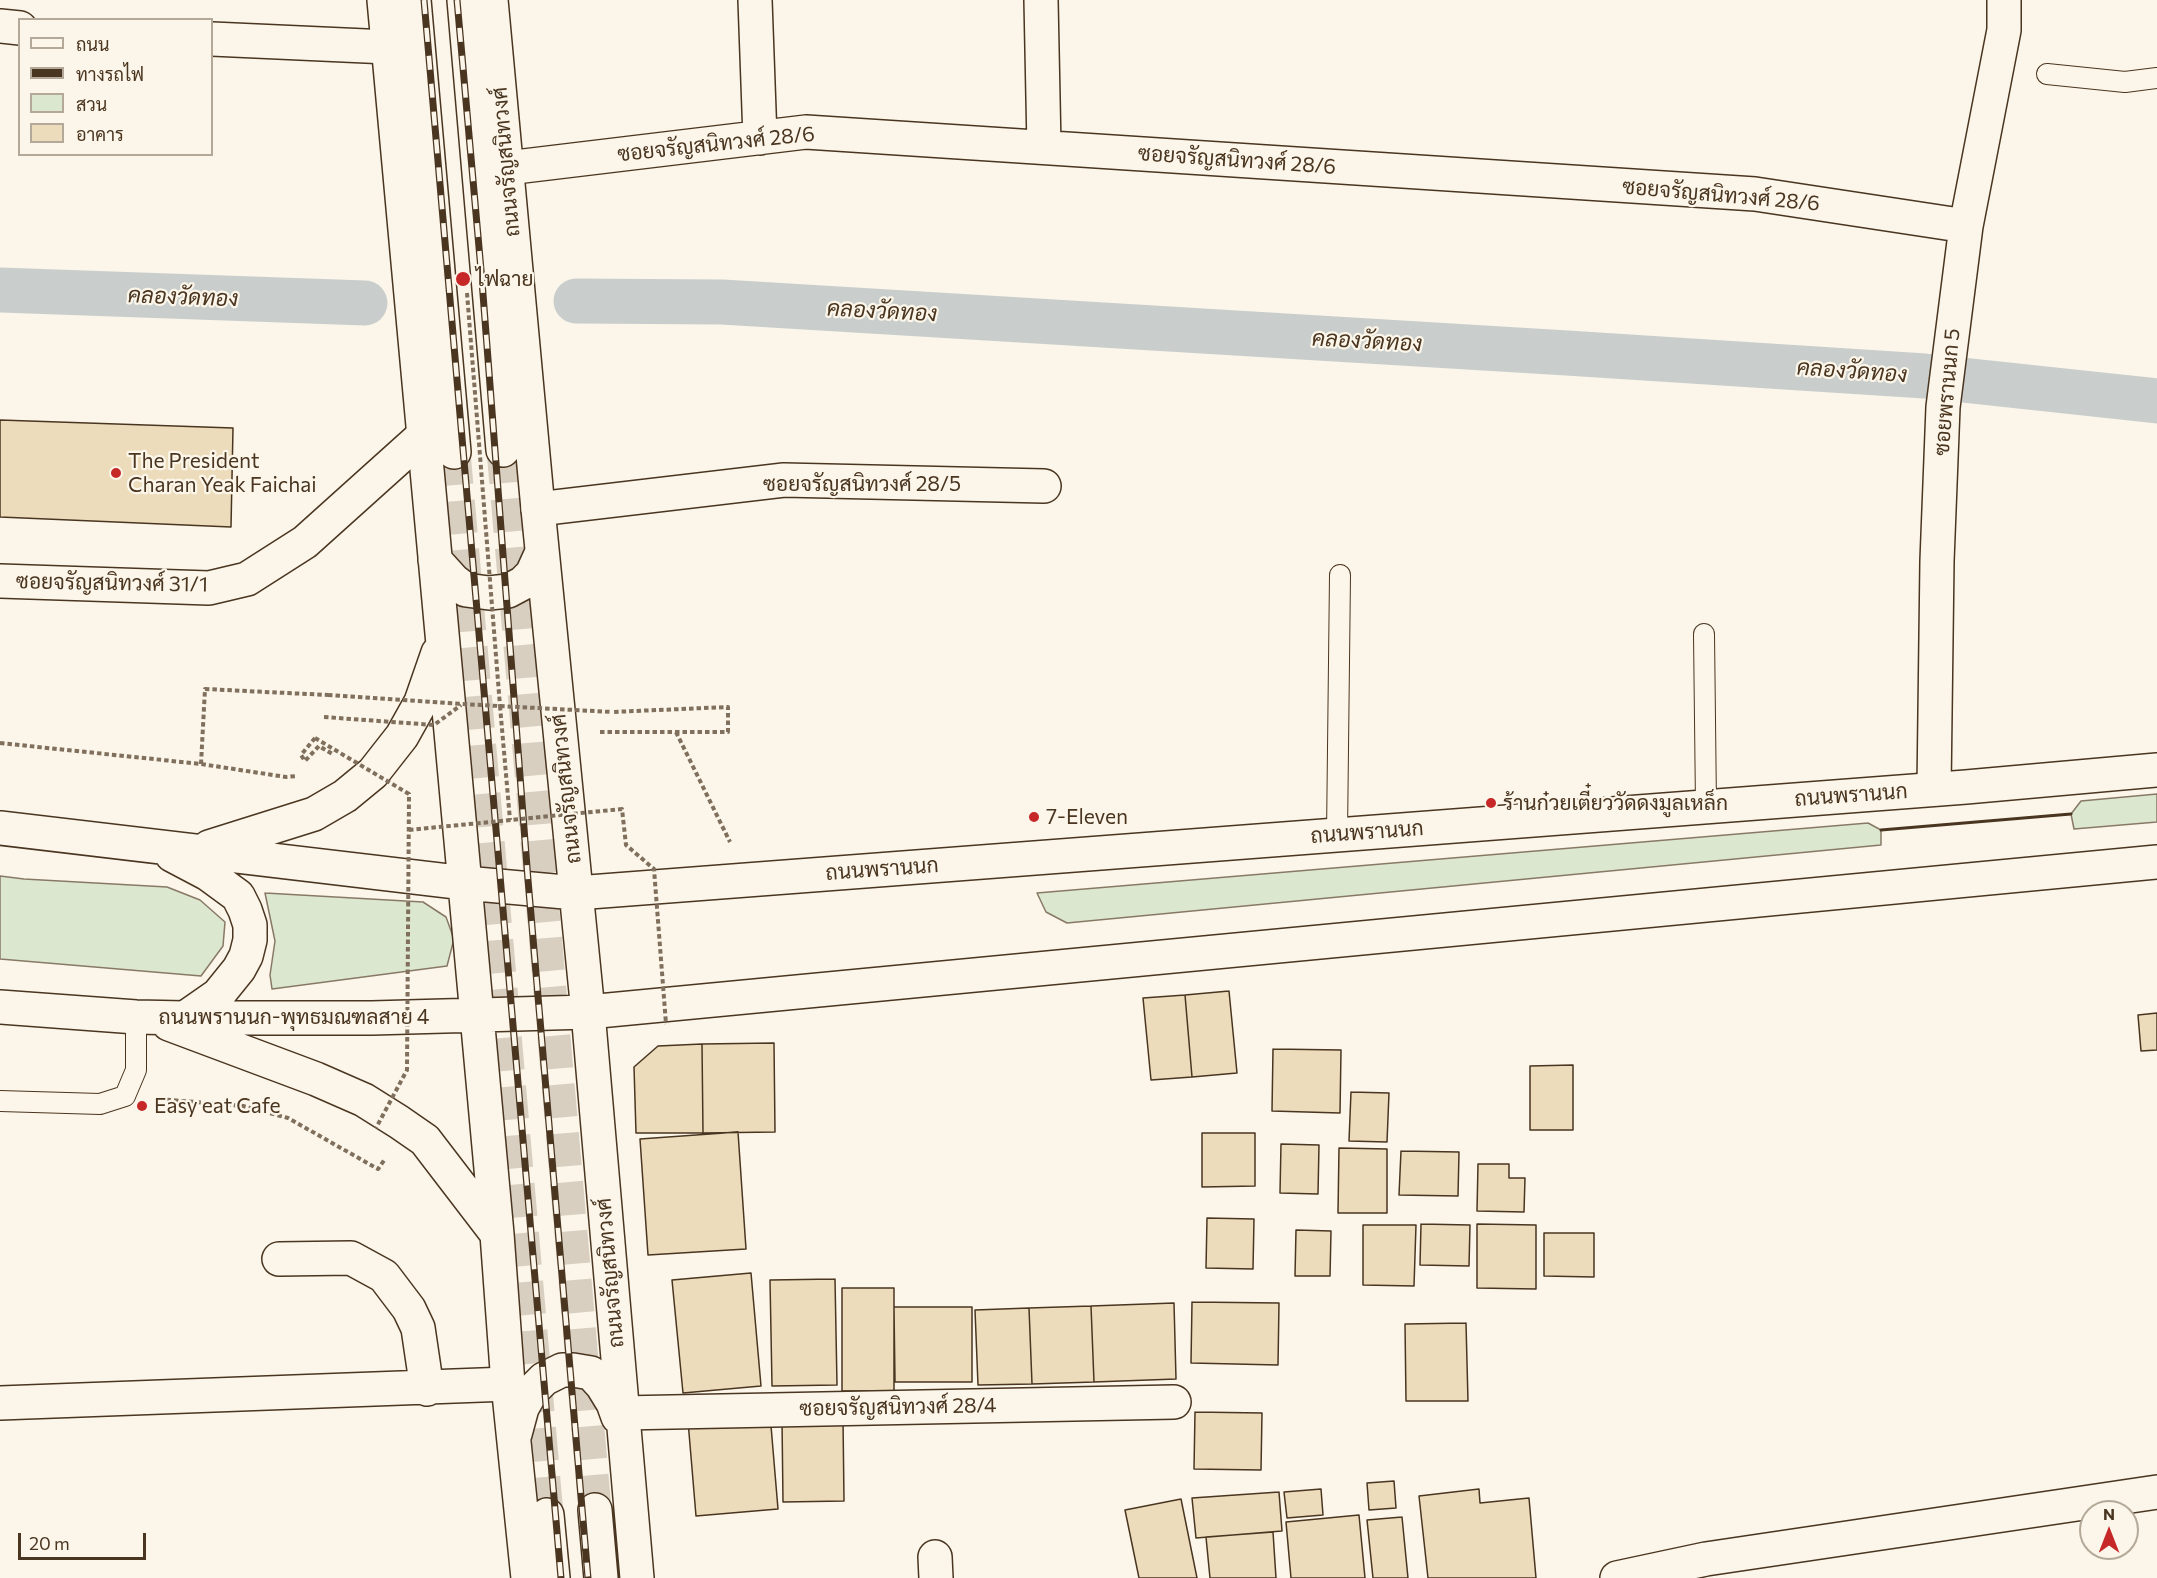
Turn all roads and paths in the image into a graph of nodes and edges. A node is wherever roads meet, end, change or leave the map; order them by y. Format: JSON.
{"nodes":[{"id":1,"x":384,"y":0,"type":"edge"},
{"id":2,"x":414,"y":0,"type":"edge"},
{"id":3,"x":464,"y":0,"type":"edge"},
{"id":4,"x":491,"y":0,"type":"edge"},
{"id":5,"x":755,"y":0,"type":"edge"},
{"id":6,"x":1041,"y":0,"type":"edge"},
{"id":7,"x":2004,"y":0,"type":"edge"},
{"id":8,"x":0,"y":26,"type":"edge"},
{"id":9,"x":18,"y":28,"type":"edge"},
{"id":10,"x":213,"y":39,"type":"edge"},
{"id":11,"x":388,"y":47,"type":"junction"},
{"id":12,"x":2047,"y":74,"type":"dead end"},
{"id":13,"x":2157,"y":78,"type":"edge"},
{"id":14,"x":760,"y":138,"type":"junction"},
{"id":15,"x":1044,"y":147,"type":"junction"},
{"id":16,"x":507,"y":168,"type":"junction"},
{"id":17,"x":1966,"y":226,"type":"junction"},
{"id":18,"x":467,"y":292,"type":"dead end"},
{"id":19,"x":424,"y":435,"type":"junction"},
{"id":20,"x":503,"y":450,"type":"tunnel mouth"},
{"id":21,"x":454,"y":453,"type":"tunnel mouth"},
{"id":22,"x":1044,"y":486,"type":"dead end"},
{"id":23,"x":538,"y":509,"type":"junction"},
{"id":24,"x":542,"y":552,"type":"junction"},
{"id":25,"x":435,"y":560,"type":"junction"},
{"id":26,"x":1340,"y":575,"type":"dead end"},
{"id":27,"x":0,"y":580,"type":"edge"},
{"id":28,"x":1704,"y":634,"type":"dead end"},
{"id":29,"x":442,"y":642,"type":"junction"},
{"id":30,"x":462,"y":704,"type":"junction"},
{"id":31,"x":500,"y":706,"type":"junction"},
{"id":32,"x":324,"y":717,"type":"dead end"},
{"id":33,"x":593,"y":732,"type":"dead end"},
{"id":34,"x":676,"y":732,"type":"junction"},
{"id":35,"x":0,"y":743,"type":"edge"},
{"id":36,"x":330,"y":762,"type":"dead end"},
{"id":37,"x":201,"y":764,"type":"junction"},
{"id":38,"x":2157,"y":770,"type":"edge"},
{"id":39,"x":301,"y":776,"type":"dead end"},
{"id":40,"x":1934,"y":789,"type":"junction"},
{"id":41,"x":1706,"y":806,"type":"junction"},
{"id":42,"x":510,"y":820,"type":"junction"},
{"id":43,"x":0,"y":828,"type":"edge"},
{"id":44,"x":409,"y":830,"type":"junction"},
{"id":45,"x":1337,"y":835,"type":"junction"},
{"id":46,"x":155,"y":846,"type":"junction"},
{"id":47,"x":732,"y":846,"type":"dead end"},
{"id":48,"x":196,"y":851,"type":"junction"},
{"id":49,"x":2157,"y":862,"type":"edge"},
{"id":50,"x":465,"y":883,"type":"junction"},
{"id":51,"x":576,"y":893,"type":"junction"},
{"id":52,"x":0,"y":1007,"type":"edge"},
{"id":53,"x":588,"y":1012,"type":"junction"},
{"id":54,"x":476,"y":1015,"type":"junction"},
{"id":55,"x":143,"y":1017,"type":"junction"},
{"id":56,"x":184,"y":1018,"type":"junction"},
{"id":57,"x":666,"y":1024,"type":"dead end"},
{"id":58,"x":125,"y":1096,"type":"junction"},
{"id":59,"x":0,"y":1101,"type":"edge"},
{"id":60,"x":376,"y":1128,"type":"dead end"},
{"id":61,"x":378,"y":1169,"type":"dead end"},
{"id":62,"x":497,"y":1234,"type":"junction"},
{"id":63,"x":279,"y":1259,"type":"dead end"},
{"id":64,"x":508,"y":1384,"type":"junction"},
{"id":65,"x":427,"y":1389,"type":"junction"},
{"id":66,"x":1174,"y":1402,"type":"dead end"},
{"id":67,"x":0,"y":1403,"type":"edge"},
{"id":68,"x":623,"y":1424,"type":"junction"},
{"id":69,"x":514,"y":1438,"type":"junction"},
{"id":70,"x":2157,"y":1492,"type":"edge"},
{"id":71,"x":595,"y":1510,"type":"tunnel mouth"},
{"id":72,"x":547,"y":1515,"type":"tunnel mouth"},
{"id":73,"x":528,"y":1578,"type":"edge"},
{"id":74,"x":553,"y":1578,"type":"edge"},
{"id":75,"x":601,"y":1578,"type":"edge"},
{"id":76,"x":637,"y":1578,"type":"edge"},
{"id":77,"x":1617,"y":1578,"type":"edge"}],
"edges":[{"from":1,"to":11,"type":"main road"},
{"from":2,"to":21,"type":"main road"},
{"from":3,"to":20,"type":"main road","name":"ถนนจรัญสนิทวงศ์"},
{"from":4,"to":16,"type":"main road","name":"ถนนจรัญสนิทวงศ์"},
{"from":5,"to":14,"type":"main road"},
{"from":6,"to":15,"type":"main road"},
{"from":7,"to":17,"type":"main road","name":"ซอยพรานนก 5"},
{"from":8,"to":9,"type":"main road"},
{"from":10,"to":11,"type":"main road"},
{"from":11,"to":19,"type":"main road"},
{"from":12,"to":13,"type":"lane"},
{"from":14,"to":15,"type":"main road","name":"ซอยจรัญสนิทวงศ์ 28/6"},
{"from":14,"to":16,"type":"main road","name":"ซอยจรัญสนิทวงศ์ 28/6"},
{"from":15,"to":17,"type":"main road","name":"ซอยจรัญสนิทวงศ์ 28/6"},
{"from":16,"to":23,"type":"main road","name":"ถนนจรัญสนิทวงศ์"},
{"from":17,"to":40,"type":"main road","name":"ซอยพรานนก 5"},
{"from":18,"to":31,"type":"path","bridge":true},
{"from":19,"to":25,"type":"main road"},
{"from":19,"to":27,"type":"main road","name":"ซอยจรัญสนิทวงศ์ 31/1"},
{"from":22,"to":23,"type":"main road","name":"ซอยจรัญสนิทวงศ์ 28/5"},
{"from":23,"to":24,"type":"main road","name":"ถนนจรัญสนิทวงศ์"},
{"from":24,"to":25,"type":"main road"},
{"from":24,"to":51,"type":"main road","name":"ถนนจรัญสนิทวงศ์"},
{"from":25,"to":29,"type":"main road"},
{"from":26,"to":45,"type":"lane"},
{"from":28,"to":41,"type":"lane"},
{"from":29,"to":48,"type":"main road"},
{"from":29,"to":50,"type":"main road"},
{"from":30,"to":31,"type":"path","bridge":true},
{"from":30,"to":32,"type":"path","bridge":true},
{"from":30,"to":37,"type":"path","bridge":true},
{"from":31,"to":34,"type":"path","bridge":true},
{"from":31,"to":42,"type":"path"},
{"from":33,"to":34,"type":"path"},
{"from":34,"to":47,"type":"path"},
{"from":35,"to":37,"type":"path"},
{"from":36,"to":44,"type":"path","bridge":true},
{"from":37,"to":39,"type":"path"},
{"from":38,"to":40,"type":"main road","name":"ถนนพรานนก"},
{"from":40,"to":41,"type":"main road","name":"ถนนพรานนก"},
{"from":41,"to":45,"type":"main road","name":"ถนนพรานนก"},
{"from":42,"to":44,"type":"path","bridge":true},
{"from":42,"to":57,"type":"path","bridge":true},
{"from":43,"to":46,"type":"main road"},
{"from":44,"to":60,"type":"path","bridge":true},
{"from":45,"to":51,"type":"main road","name":"ถนนพรานนก"},
{"from":46,"to":48,"type":"main road"},
{"from":46,"to":56,"type":"main road"},
{"from":48,"to":50,"type":"main road"},
{"from":49,"to":53,"type":"main road"},
{"from":50,"to":51,"type":"main road"},
{"from":50,"to":54,"type":"main road"},
{"from":51,"to":53,"type":"main road","name":"ถนนจรัญสนิทวงศ์"},
{"from":52,"to":55,"type":"main road","name":"ถนนพรานนก-พุทธมณฑลสาย 4"},
{"from":53,"to":54,"type":"main road","name":"ถนนพรานนก-พุทธมณฑลสาย 4"},
{"from":53,"to":68,"type":"main road","name":"ถนนจรัญสนิทวงศ์"},
{"from":54,"to":56,"type":"main road","name":"ถนนพรานนก-พุทธมณฑลสาย 4"},
{"from":54,"to":62,"type":"main road"},
{"from":55,"to":56,"type":"main road","name":"ถนนพรานนก-พุทธมณฑลสาย 4"},
{"from":55,"to":58,"type":"lane"},
{"from":55,"to":62,"type":"main road"},
{"from":58,"to":59,"type":"lane"},
{"from":58,"to":61,"type":"path"},
{"from":62,"to":64,"type":"main road"},
{"from":63,"to":65,"type":"main road"},
{"from":64,"to":65,"type":"main road"},
{"from":64,"to":69,"type":"main road"},
{"from":65,"to":67,"type":"main road"},
{"from":66,"to":68,"type":"main road","name":"ซอยจรัญสนิทวงศ์ 28/4"},
{"from":68,"to":69,"type":"main road"},
{"from":68,"to":76,"type":"main road","name":"ถนนจรัญสนิทวงศ์"},
{"from":69,"to":73,"type":"main road"},
{"from":70,"to":77,"type":"main road"},
{"from":71,"to":75,"type":"main road"},
{"from":72,"to":74,"type":"main road"}]}
